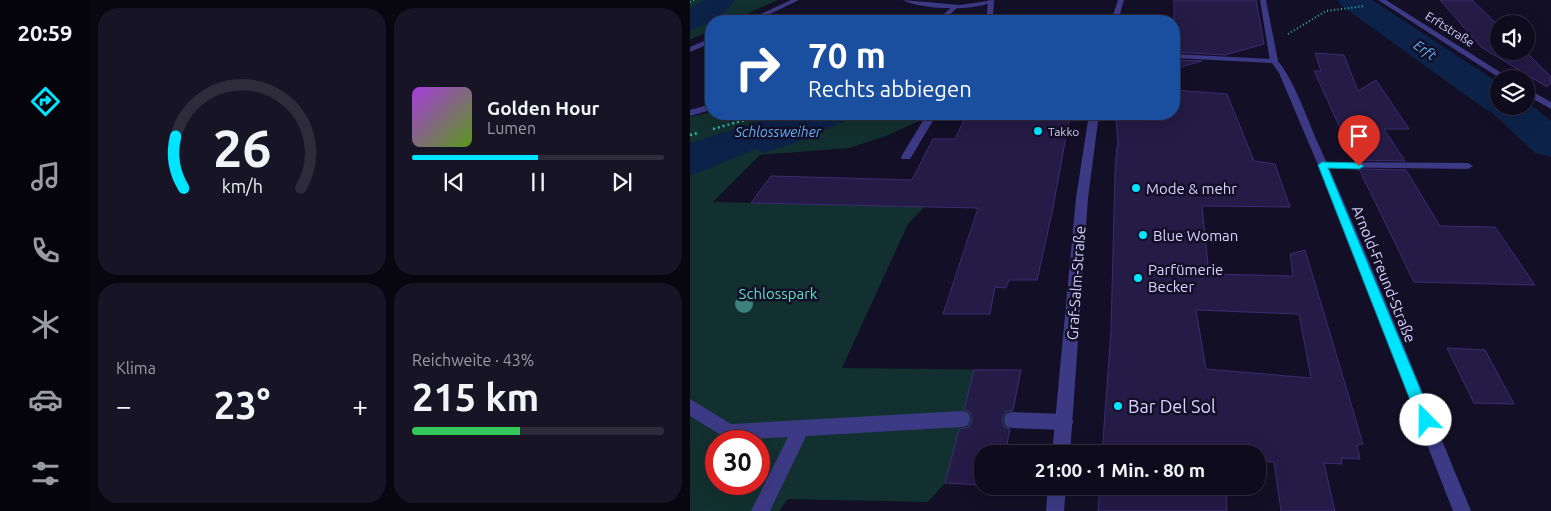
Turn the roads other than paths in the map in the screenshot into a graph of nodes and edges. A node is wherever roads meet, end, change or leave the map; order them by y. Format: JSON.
{"nodes":[{"id":1,"x":796,"y":0,"type":"edge"},
{"id":2,"x":906,"y":0,"type":"edge"},
{"id":3,"x":991,"y":0,"type":"edge"},
{"id":4,"x":1121,"y":0,"type":"edge"},
{"id":5,"x":1263,"y":0,"type":"edge"},
{"id":6,"x":1381,"y":0,"type":"edge"},
{"id":7,"x":955,"y":7,"type":"junction"},
{"id":8,"x":763,"y":15,"type":"edge"},
{"id":9,"x":946,"y":15,"type":"edge"},
{"id":10,"x":989,"y":15,"type":"edge"},
{"id":11,"x":1116,"y":15,"type":"edge"},
{"id":12,"x":705,"y":43,"type":"edge"},
{"id":13,"x":690,"y":50,"type":"edge"},
{"id":14,"x":1180,"y":56,"type":"edge"},
{"id":15,"x":1274,"y":61,"type":"junction"},
{"id":16,"x":1493,"y":70,"type":"edge"},
{"id":17,"x":1535,"y":96,"type":"edge"},
{"id":18,"x":1551,"y":106,"type":"edge"},
{"id":19,"x":705,"y":109,"type":"edge"},
{"id":20,"x":690,"y":113,"type":"edge"},
{"id":21,"x":928,"y":120,"type":"edge"},
{"id":22,"x":1093,"y":120,"type":"edge"},
{"id":23,"x":906,"y":158,"type":"dead end"},
{"id":24,"x":1322,"y":165,"type":"junction"},
{"id":25,"x":1468,"y":166,"type":"dead end"},
{"id":26,"x":690,"y":408,"type":"edge"},
{"id":27,"x":962,"y":419,"type":"dead end"},
{"id":28,"x":1012,"y":420,"type":"dead end"},
{"id":29,"x":1065,"y":422,"type":"junction"},
{"id":30,"x":801,"y":428,"type":"junction"},
{"id":31,"x":1062,"y":445,"type":"edge"},
{"id":32,"x":1057,"y":495,"type":"edge"},
{"id":33,"x":760,"y":511,"type":"edge"},
{"id":34,"x":1054,"y":511,"type":"edge"},
{"id":35,"x":1462,"y":511,"type":"edge"}],
"edges":[{"from":1,"to":8,"type":"street"},
{"from":2,"to":7,"type":"street"},
{"from":3,"to":7,"type":"street"},
{"from":3,"to":10,"type":"street"},
{"from":4,"to":11,"type":"street"},
{"from":5,"to":15,"type":"street"},
{"from":6,"to":16,"type":"street","name":"Erftstraße"},
{"from":7,"to":9,"type":"street"},
{"from":12,"to":13,"type":"street"},
{"from":14,"to":15,"type":"street"},
{"from":15,"to":24,"type":"street","name":"Arnold-Freund-Straße"},
{"from":17,"to":18,"type":"street"},
{"from":19,"to":20,"type":"street"},
{"from":21,"to":23,"type":"street"},
{"from":22,"to":29,"type":"street","name":"Graf-Salm-Straße"},
{"from":24,"to":25,"type":"street"},
{"from":24,"to":35,"type":"street","name":"Arnold-Freund-Straße"},
{"from":26,"to":30,"type":"street"},
{"from":27,"to":30,"type":"street"},
{"from":28,"to":29,"type":"street"},
{"from":29,"to":31,"type":"street","name":"Graf-Salm-Straße"},
{"from":30,"to":33,"type":"street"},
{"from":32,"to":34,"type":"street"}]}
